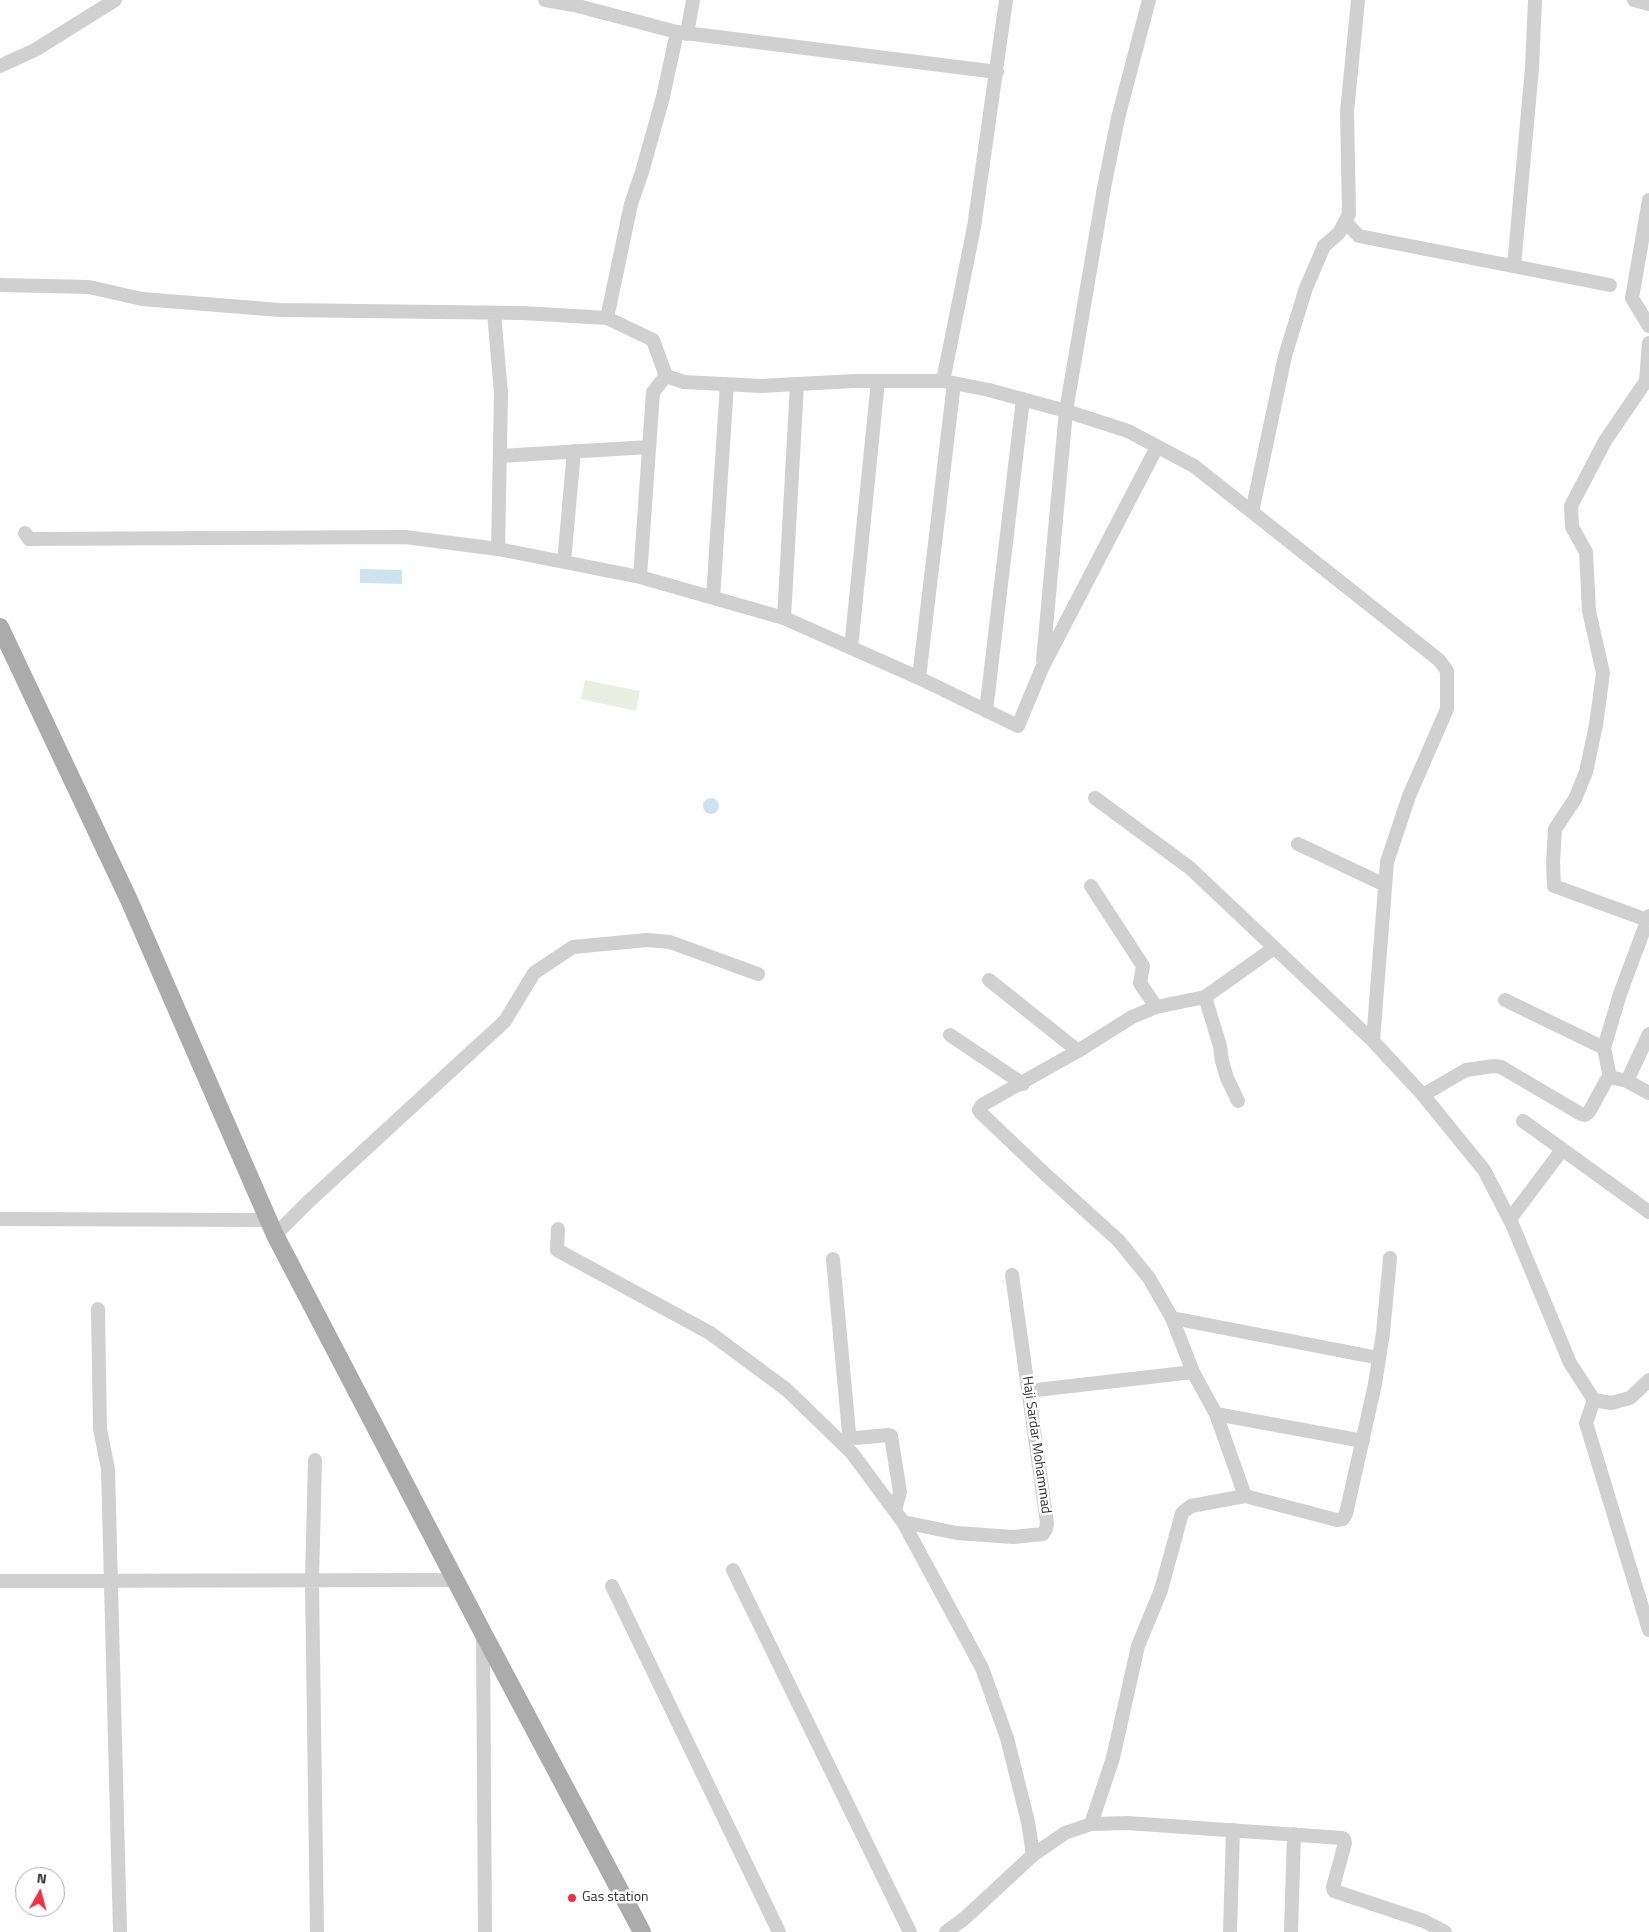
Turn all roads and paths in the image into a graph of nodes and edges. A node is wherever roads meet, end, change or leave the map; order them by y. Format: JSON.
{"nodes":[{"id":1,"x":115,"y":0,"type":"edge"},
{"id":2,"x":545,"y":0,"type":"edge"},
{"id":3,"x":693,"y":0,"type":"edge"},
{"id":4,"x":1006,"y":0,"type":"edge"},
{"id":5,"x":1149,"y":0,"type":"edge"},
{"id":6,"x":1358,"y":0,"type":"edge"},
{"id":7,"x":1535,"y":0,"type":"edge"},
{"id":8,"x":1634,"y":0,"type":"edge"},
{"id":9,"x":1649,"y":4,"type":"edge"},
{"id":10,"x":682,"y":33,"type":"junction"},
{"id":11,"x":0,"y":66,"type":"edge"},
{"id":12,"x":997,"y":72,"type":"junction"},
{"id":13,"x":1649,"y":200,"type":"edge"},
{"id":14,"x":1345,"y":222,"type":"junction"},
{"id":15,"x":1514,"y":266,"type":"junction"},
{"id":16,"x":0,"y":285,"type":"edge"},
{"id":17,"x":1610,"y":285,"type":"dead end"},
{"id":18,"x":494,"y":313,"type":"junction"},
{"id":19,"x":607,"y":318,"type":"junction"},
{"id":20,"x":1649,"y":326,"type":"edge"},
{"id":21,"x":1649,"y":343,"type":"edge"},
{"id":22,"x":666,"y":376,"type":"junction"},
{"id":23,"x":878,"y":381,"type":"junction"},
{"id":24,"x":948,"y":382,"type":"junction"},
{"id":25,"x":727,"y":384,"type":"junction"},
{"id":26,"x":797,"y":384,"type":"junction"},
{"id":27,"x":1023,"y":399,"type":"junction"},
{"id":28,"x":1066,"y":411,"type":"junction"},
{"id":29,"x":649,"y":447,"type":"junction"},
{"id":30,"x":1157,"y":447,"type":"junction"},
{"id":31,"x":574,"y":451,"type":"junction"},
{"id":32,"x":500,"y":456,"type":"junction"},
{"id":33,"x":1252,"y":512,"type":"junction"},
{"id":34,"x":25,"y":533,"type":"dead end"},
{"id":35,"x":498,"y":549,"type":"junction"},
{"id":36,"x":564,"y":562,"type":"junction"},
{"id":37,"x":640,"y":577,"type":"junction"},
{"id":38,"x":713,"y":598,"type":"junction"},
{"id":39,"x":784,"y":618,"type":"junction"},
{"id":40,"x":0,"y":627,"type":"edge"},
{"id":41,"x":851,"y":648,"type":"junction"},
{"id":42,"x":1042,"y":668,"type":"junction"},
{"id":43,"x":919,"y":678,"type":"junction"},
{"id":44,"x":986,"y":711,"type":"junction"},
{"id":45,"x":1095,"y":798,"type":"dead end"},
{"id":46,"x":1298,"y":844,"type":"dead end"},
{"id":47,"x":1385,"y":885,"type":"junction"},
{"id":48,"x":1091,"y":886,"type":"dead end"},
{"id":49,"x":1648,"y":918,"type":"edge"},
{"id":50,"x":1274,"y":948,"type":"junction"},
{"id":51,"x":758,"y":974,"type":"dead end"},
{"id":52,"x":989,"y":980,"type":"dead end"},
{"id":53,"x":1205,"y":997,"type":"junction"},
{"id":54,"x":1505,"y":1000,"type":"dead end"},
{"id":55,"x":1156,"y":1007,"type":"junction"},
{"id":56,"x":950,"y":1034,"type":"dead end"},
{"id":57,"x":1649,"y":1034,"type":"edge"},
{"id":58,"x":1373,"y":1041,"type":"junction"},
{"id":59,"x":1604,"y":1048,"type":"junction"},
{"id":60,"x":1078,"y":1051,"type":"junction"},
{"id":61,"x":1610,"y":1077,"type":"junction"},
{"id":62,"x":1627,"y":1081,"type":"junction"},
{"id":63,"x":1023,"y":1084,"type":"junction"},
{"id":64,"x":1649,"y":1093,"type":"edge"},
{"id":65,"x":1423,"y":1095,"type":"junction"},
{"id":66,"x":1238,"y":1101,"type":"dead end"},
{"id":67,"x":1523,"y":1122,"type":"dead end"},
{"id":68,"x":1562,"y":1150,"type":"junction"},
{"id":69,"x":1649,"y":1212,"type":"edge"},
{"id":70,"x":0,"y":1219,"type":"edge"},
{"id":71,"x":1510,"y":1219,"type":"junction"},
{"id":72,"x":272,"y":1228,"type":"junction"},
{"id":73,"x":558,"y":1229,"type":"dead end"},
{"id":74,"x":1390,"y":1258,"type":"dead end"},
{"id":75,"x":833,"y":1259,"type":"dead end"},
{"id":76,"x":1012,"y":1275,"type":"dead end"},
{"id":77,"x":98,"y":1309,"type":"dead end"},
{"id":78,"x":1172,"y":1318,"type":"junction"},
{"id":79,"x":1379,"y":1358,"type":"junction"},
{"id":80,"x":1193,"y":1372,"type":"junction"},
{"id":81,"x":1649,"y":1380,"type":"edge"},
{"id":82,"x":1028,"y":1391,"type":"junction"},
{"id":83,"x":1594,"y":1400,"type":"junction"},
{"id":84,"x":1216,"y":1414,"type":"junction"},
{"id":85,"x":1363,"y":1441,"type":"junction"},
{"id":86,"x":315,"y":1460,"type":"dead end"},
{"id":87,"x":1245,"y":1496,"type":"junction"},
{"id":88,"x":895,"y":1510,"type":"junction"},
{"id":89,"x":903,"y":1522,"type":"junction"},
{"id":90,"x":733,"y":1570,"type":"dead end"},
{"id":91,"x":112,"y":1580,"type":"junction"},
{"id":92,"x":455,"y":1580,"type":"junction"},
{"id":93,"x":0,"y":1581,"type":"edge"},
{"id":94,"x":312,"y":1581,"type":"junction"},
{"id":95,"x":612,"y":1586,"type":"dead end"},
{"id":96,"x":1649,"y":1630,"type":"edge"},
{"id":97,"x":483,"y":1632,"type":"junction"},
{"id":98,"x":1091,"y":1824,"type":"junction"},
{"id":99,"x":1233,"y":1830,"type":"junction"},
{"id":100,"x":1294,"y":1834,"type":"junction"},
{"id":101,"x":1033,"y":1855,"type":"junction"},
{"id":102,"x":120,"y":1932,"type":"edge"},
{"id":103,"x":317,"y":1932,"type":"edge"},
{"id":104,"x":485,"y":1932,"type":"edge"},
{"id":105,"x":642,"y":1932,"type":"edge"},
{"id":106,"x":778,"y":1932,"type":"edge"},
{"id":107,"x":910,"y":1932,"type":"edge"},
{"id":108,"x":946,"y":1932,"type":"edge"},
{"id":109,"x":1230,"y":1932,"type":"edge"},
{"id":110,"x":1291,"y":1932,"type":"edge"},
{"id":111,"x":1445,"y":1932,"type":"edge"}],
"edges":[{"from":1,"to":11,"type":"street"},
{"from":2,"to":10,"type":"street"},
{"from":3,"to":10,"type":"street"},
{"from":4,"to":12,"type":"street"},
{"from":5,"to":28,"type":"street"},
{"from":6,"to":14,"type":"street"},
{"from":7,"to":15,"type":"street"},
{"from":8,"to":9,"type":"street"},
{"from":10,"to":12,"type":"street"},
{"from":10,"to":19,"type":"street"},
{"from":12,"to":24,"type":"street"},
{"from":13,"to":20,"type":"street"},
{"from":14,"to":15,"type":"street"},
{"from":14,"to":33,"type":"street"},
{"from":15,"to":17,"type":"street"},
{"from":16,"to":18,"type":"street"},
{"from":18,"to":19,"type":"street"},
{"from":18,"to":32,"type":"street"},
{"from":19,"to":22,"type":"street"},
{"from":21,"to":49,"type":"street"},
{"from":22,"to":25,"type":"street"},
{"from":22,"to":29,"type":"street"},
{"from":23,"to":24,"type":"street"},
{"from":23,"to":26,"type":"street"},
{"from":23,"to":41,"type":"street"},
{"from":24,"to":27,"type":"street"},
{"from":24,"to":43,"type":"street"},
{"from":25,"to":26,"type":"street"},
{"from":25,"to":38,"type":"street"},
{"from":26,"to":39,"type":"street"},
{"from":27,"to":28,"type":"street"},
{"from":27,"to":44,"type":"street"},
{"from":28,"to":30,"type":"street"},
{"from":28,"to":42,"type":"street"},
{"from":29,"to":31,"type":"street"},
{"from":29,"to":37,"type":"street"},
{"from":30,"to":33,"type":"street"},
{"from":30,"to":42,"type":"street"},
{"from":31,"to":32,"type":"street"},
{"from":31,"to":36,"type":"street"},
{"from":32,"to":35,"type":"street"},
{"from":33,"to":47,"type":"street"},
{"from":34,"to":35,"type":"street"},
{"from":35,"to":36,"type":"street"},
{"from":36,"to":37,"type":"street"},
{"from":37,"to":38,"type":"street"},
{"from":38,"to":39,"type":"street"},
{"from":39,"to":41,"type":"street"},
{"from":40,"to":72,"type":"main road"},
{"from":41,"to":43,"type":"street"},
{"from":42,"to":44,"type":"street"},
{"from":43,"to":44,"type":"street"},
{"from":45,"to":50,"type":"street"},
{"from":46,"to":47,"type":"street"},
{"from":47,"to":58,"type":"street"},
{"from":48,"to":55,"type":"street"},
{"from":49,"to":59,"type":"street"},
{"from":50,"to":53,"type":"street"},
{"from":50,"to":58,"type":"street"},
{"from":51,"to":72,"type":"street"},
{"from":52,"to":60,"type":"street"},
{"from":53,"to":55,"type":"street"},
{"from":53,"to":66,"type":"street"},
{"from":54,"to":59,"type":"street"},
{"from":55,"to":60,"type":"street"},
{"from":56,"to":63,"type":"street"},
{"from":57,"to":62,"type":"street"},
{"from":58,"to":65,"type":"street"},
{"from":59,"to":61,"type":"street"},
{"from":60,"to":63,"type":"street"},
{"from":61,"to":62,"type":"street"},
{"from":61,"to":65,"type":"street"},
{"from":62,"to":64,"type":"street"},
{"from":63,"to":78,"type":"street"},
{"from":65,"to":71,"type":"street"},
{"from":67,"to":68,"type":"street"},
{"from":68,"to":69,"type":"street"},
{"from":68,"to":71,"type":"street"},
{"from":70,"to":72,"type":"street"},
{"from":71,"to":83,"type":"street"},
{"from":72,"to":92,"type":"main road"},
{"from":73,"to":88,"type":"street"},
{"from":74,"to":79,"type":"street"},
{"from":75,"to":88,"type":"street"},
{"from":76,"to":82,"type":"street","name":"Haji Sardar Mohammad"},
{"from":77,"to":91,"type":"street"},
{"from":78,"to":79,"type":"street"},
{"from":78,"to":80,"type":"street"},
{"from":79,"to":85,"type":"street"},
{"from":80,"to":82,"type":"street"},
{"from":80,"to":84,"type":"street"},
{"from":81,"to":83,"type":"street"},
{"from":82,"to":89,"type":"street","name":"Haji Sardar Mohammad"},
{"from":83,"to":96,"type":"street"},
{"from":84,"to":85,"type":"street"},
{"from":84,"to":87,"type":"street"},
{"from":85,"to":87,"type":"street"},
{"from":86,"to":94,"type":"street"},
{"from":87,"to":98,"type":"street"},
{"from":88,"to":89,"type":"street"},
{"from":89,"to":101,"type":"street"},
{"from":90,"to":107,"type":"street"},
{"from":91,"to":93,"type":"street"},
{"from":91,"to":94,"type":"street"},
{"from":91,"to":102,"type":"street"},
{"from":92,"to":94,"type":"street"},
{"from":92,"to":97,"type":"main road"},
{"from":94,"to":103,"type":"street"},
{"from":95,"to":106,"type":"street"},
{"from":97,"to":104,"type":"street"},
{"from":97,"to":105,"type":"main road"},
{"from":98,"to":99,"type":"street"},
{"from":98,"to":101,"type":"street"},
{"from":99,"to":100,"type":"street"},
{"from":99,"to":109,"type":"street"},
{"from":100,"to":110,"type":"street"},
{"from":100,"to":111,"type":"street"},
{"from":101,"to":108,"type":"street"}]}
